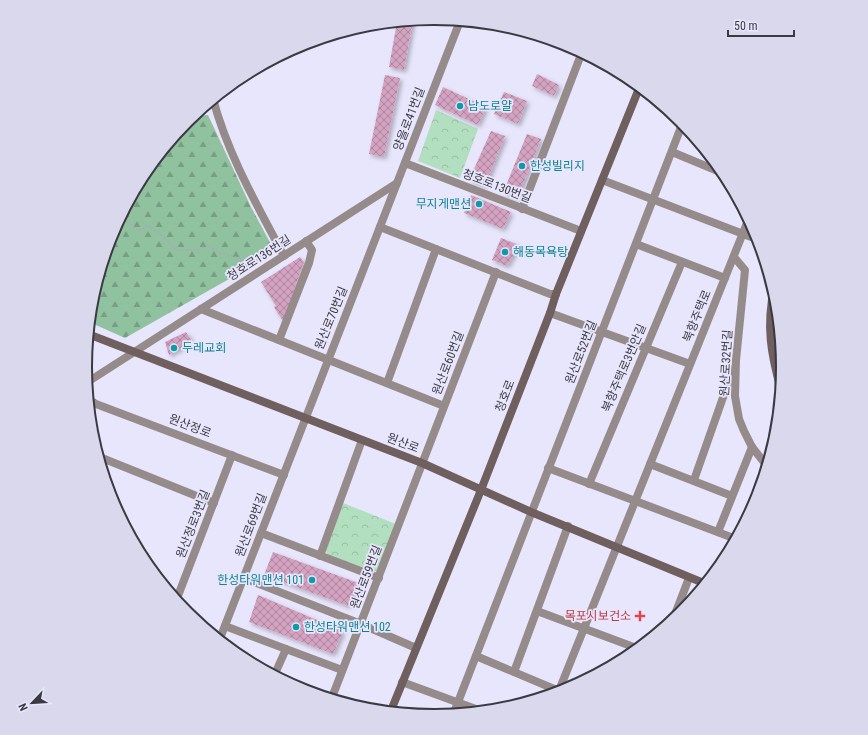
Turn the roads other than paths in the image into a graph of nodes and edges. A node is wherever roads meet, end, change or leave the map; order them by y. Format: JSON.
{"nodes":[{"id":1,"x":458,"y":26,"type":"edge"},
{"id":2,"x":580,"y":58,"type":"edge"},
{"id":3,"x":637,"y":92,"type":"edge"},
{"id":4,"x":215,"y":104,"type":"edge"},
{"id":5,"x":680,"y":130,"type":"edge"},
{"id":6,"x":672,"y":152,"type":"junction"},
{"id":7,"x":405,"y":163,"type":"junction"},
{"id":8,"x":712,"y":167,"type":"edge"},
{"id":9,"x":602,"y":180,"type":"junction"},
{"id":10,"x":397,"y":183,"type":"junction"},
{"id":11,"x":653,"y":200,"type":"junction"},
{"id":12,"x":522,"y":209,"type":"junction"},
{"id":13,"x":745,"y":225,"type":"edge"},
{"id":14,"x":380,"y":227,"type":"junction"},
{"id":15,"x":581,"y":231,"type":"junction"},
{"id":16,"x":742,"y":234,"type":"junction"},
{"id":17,"x":750,"y":237,"type":"edge"},
{"id":18,"x":306,"y":242,"type":"junction"},
{"id":19,"x":636,"y":244,"type":"junction"},
{"id":20,"x":436,"y":249,"type":"junction"},
{"id":21,"x":734,"y":256,"type":"junction"},
{"id":22,"x":282,"y":257,"type":"junction"},
{"id":23,"x":682,"y":262,"type":"junction"},
{"id":24,"x":496,"y":272,"type":"junction"},
{"id":25,"x":725,"y":278,"type":"junction"},
{"id":26,"x":556,"y":294,"type":"junction"},
{"id":27,"x":201,"y":309,"type":"junction"},
{"id":28,"x":771,"y":309,"type":"edge"},
{"id":29,"x":550,"y":313,"type":"junction"},
{"id":30,"x":602,"y":331,"type":"junction"},
{"id":31,"x":93,"y":336,"type":"edge"},
{"id":32,"x":279,"y":340,"type":"junction"},
{"id":33,"x":645,"y":347,"type":"junction"},
{"id":34,"x":133,"y":351,"type":"junction"},
{"id":35,"x":328,"y":360,"type":"junction"},
{"id":36,"x":736,"y":360,"type":"junction"},
{"id":37,"x":690,"y":364,"type":"junction"},
{"id":38,"x":776,"y":369,"type":"edge"},
{"id":39,"x":92,"y":379,"type":"edge"},
{"id":40,"x":387,"y":383,"type":"junction"},
{"id":41,"x":93,"y":403,"type":"edge"},
{"id":42,"x":444,"y":406,"type":"junction"},
{"id":43,"x":305,"y":418,"type":"junction"},
{"id":44,"x":362,"y":440,"type":"junction"},
{"id":45,"x":752,"y":447,"type":"junction"},
{"id":46,"x":232,"y":455,"type":"junction"},
{"id":47,"x":104,"y":459,"type":"edge"},
{"id":48,"x":764,"y":461,"type":"edge"},
{"id":49,"x":422,"y":463,"type":"junction"},
{"id":50,"x":650,"y":464,"type":"junction"},
{"id":51,"x":548,"y":468,"type":"junction"},
{"id":52,"x":284,"y":475,"type":"junction"},
{"id":53,"x":694,"y":480,"type":"junction"},
{"id":54,"x":589,"y":484,"type":"junction"},
{"id":55,"x":481,"y":490,"type":"junction"},
{"id":56,"x":732,"y":496,"type":"junction"},
{"id":57,"x":635,"y":502,"type":"junction"},
{"id":58,"x":214,"y":503,"type":"junction"},
{"id":59,"x":531,"y":512,"type":"junction"},
{"id":60,"x":568,"y":526,"type":"junction"},
{"id":61,"x":718,"y":532,"type":"junction"},
{"id":62,"x":261,"y":533,"type":"junction"},
{"id":63,"x":732,"y":537,"type":"edge"},
{"id":64,"x":617,"y":546,"type":"junction"},
{"id":65,"x":320,"y":556,"type":"junction"},
{"id":66,"x":244,"y":578,"type":"junction"},
{"id":67,"x":379,"y":578,"type":"junction"},
{"id":68,"x":689,"y":578,"type":"junction"},
{"id":69,"x":701,"y":582,"type":"edge"},
{"id":70,"x":178,"y":595,"type":"edge"},
{"id":71,"x":678,"y":608,"type":"edge"},
{"id":72,"x":537,"y":611,"type":"junction"},
{"id":73,"x":361,"y":624,"type":"junction"},
{"id":74,"x":225,"y":626,"type":"junction"},
{"id":75,"x":584,"y":629,"type":"junction"},
{"id":76,"x":221,"y":636,"type":"edge"},
{"id":77,"x":632,"y":646,"type":"edge"},
{"id":78,"x":416,"y":648,"type":"junction"},
{"id":79,"x":286,"y":649,"type":"junction"},
{"id":80,"x":476,"y":656,"type":"junction"},
{"id":81,"x":342,"y":670,"type":"junction"},
{"id":82,"x":276,"y":671,"type":"edge"},
{"id":83,"x":514,"y":672,"type":"junction"},
{"id":84,"x":402,"y":682,"type":"junction"},
{"id":85,"x":562,"y":685,"type":"edge"},
{"id":86,"x":552,"y":689,"type":"edge"},
{"id":87,"x":333,"y":695,"type":"edge"},
{"id":88,"x":458,"y":702,"type":"junction"},
{"id":89,"x":392,"y":707,"type":"edge"},
{"id":90,"x":472,"y":708,"type":"edge"},
{"id":91,"x":455,"y":709,"type":"edge"}],
"edges":[{"from":1,"to":7,"type":"street","name":"양을로41번길"},
{"from":2,"to":12,"type":"street"},
{"from":3,"to":9,"type":"street","name":"청호로"},
{"from":4,"to":22,"type":"street"},
{"from":5,"to":6,"type":"street","name":"원산로52번길"},
{"from":6,"to":8,"type":"street"},
{"from":6,"to":11,"type":"street","name":"원산로52번길"},
{"from":7,"to":10,"type":"street","name":"양을로41번길"},
{"from":7,"to":12,"type":"street","name":"청호로130번길"},
{"from":9,"to":11,"type":"street"},
{"from":9,"to":15,"type":"street","name":"청호로"},
{"from":10,"to":14,"type":"street","name":"양을로41번길"},
{"from":10,"to":18,"type":"street","name":"청호로136번길"},
{"from":11,"to":16,"type":"street"},
{"from":11,"to":19,"type":"street","name":"원산로52번길"},
{"from":12,"to":15,"type":"street","name":"청호로130번길"},
{"from":13,"to":16,"type":"street","name":"북항주택로"},
{"from":14,"to":20,"type":"street"},
{"from":14,"to":35,"type":"street","name":"원산로70번길"},
{"from":15,"to":26,"type":"street","name":"청호로"},
{"from":16,"to":17,"type":"street"},
{"from":16,"to":21,"type":"street","name":"북항주택로"},
{"from":18,"to":22,"type":"street","name":"청호로136번길"},
{"from":18,"to":32,"type":"street"},
{"from":19,"to":23,"type":"street"},
{"from":19,"to":30,"type":"street","name":"원산로52번길"},
{"from":20,"to":24,"type":"street"},
{"from":20,"to":40,"type":"street"},
{"from":21,"to":25,"type":"street","name":"북항주택로"},
{"from":21,"to":36,"type":"street","name":"원산로32번길"},
{"from":22,"to":27,"type":"street","name":"청호로136번길"},
{"from":23,"to":25,"type":"street"},
{"from":23,"to":33,"type":"street","name":"북항주택로3번안길"},
{"from":24,"to":26,"type":"street"},
{"from":24,"to":42,"type":"street","name":"원산로60번길"},
{"from":25,"to":37,"type":"street","name":"북항주택로"},
{"from":26,"to":29,"type":"street","name":"청호로"},
{"from":27,"to":32,"type":"street"},
{"from":27,"to":34,"type":"street","name":"청호로136번길"},
{"from":28,"to":38,"type":"street"},
{"from":29,"to":30,"type":"street"},
{"from":29,"to":55,"type":"street","name":"청호로"},
{"from":30,"to":33,"type":"street"},
{"from":30,"to":51,"type":"street","name":"원산로52번길"},
{"from":31,"to":34,"type":"street","name":"원산로"},
{"from":32,"to":35,"type":"street"},
{"from":33,"to":37,"type":"street"},
{"from":33,"to":54,"type":"street","name":"북항주택로3번안길"},
{"from":34,"to":39,"type":"street","name":"청호로136번길"},
{"from":34,"to":43,"type":"street","name":"원산로"},
{"from":35,"to":40,"type":"street"},
{"from":35,"to":43,"type":"street","name":"원산로70번길"},
{"from":36,"to":45,"type":"street","name":"원산로32번길"},
{"from":36,"to":53,"type":"street"},
{"from":37,"to":50,"type":"street","name":"북항주택로"},
{"from":40,"to":42,"type":"street"},
{"from":41,"to":46,"type":"street","name":"원산정로"},
{"from":42,"to":49,"type":"street","name":"원산로60번길"},
{"from":43,"to":44,"type":"street","name":"원산로"},
{"from":43,"to":52,"type":"street","name":"원산로69번길"},
{"from":44,"to":49,"type":"street","name":"원산로"},
{"from":44,"to":65,"type":"street"},
{"from":45,"to":48,"type":"street","name":"원산로32번길"},
{"from":45,"to":56,"type":"street"},
{"from":46,"to":52,"type":"street","name":"원산정로"},
{"from":46,"to":58,"type":"street","name":"원산정로3번길"},
{"from":47,"to":58,"type":"street"},
{"from":49,"to":55,"type":"street","name":"원산로"},
{"from":49,"to":67,"type":"street","name":"원산로59번길"},
{"from":50,"to":53,"type":"street"},
{"from":50,"to":57,"type":"street","name":"북항주택로"},
{"from":51,"to":54,"type":"street"},
{"from":51,"to":59,"type":"street","name":"원산로52번길"},
{"from":52,"to":62,"type":"street","name":"원산로69번길"},
{"from":53,"to":56,"type":"street"},
{"from":54,"to":57,"type":"street"},
{"from":55,"to":59,"type":"street","name":"원산로"},
{"from":55,"to":78,"type":"street","name":"청호로"},
{"from":56,"to":61,"type":"street"},
{"from":57,"to":61,"type":"street"},
{"from":57,"to":64,"type":"street","name":"북항주택로"},
{"from":58,"to":70,"type":"street","name":"원산정로3번길"},
{"from":59,"to":60,"type":"street","name":"원산로"},
{"from":59,"to":80,"type":"street","name":"원산로52번길"},
{"from":60,"to":64,"type":"street","name":"원산로"},
{"from":60,"to":72,"type":"street"},
{"from":61,"to":63,"type":"street"},
{"from":62,"to":65,"type":"street"},
{"from":62,"to":66,"type":"street","name":"원산로69번길"},
{"from":64,"to":68,"type":"street","name":"원산로"},
{"from":64,"to":75,"type":"street","name":"북항주택로"},
{"from":65,"to":67,"type":"street"},
{"from":66,"to":73,"type":"street"},
{"from":66,"to":74,"type":"street","name":"원산로69번길"},
{"from":67,"to":73,"type":"street","name":"원산로59번길"},
{"from":68,"to":69,"type":"street","name":"원산로"},
{"from":68,"to":71,"type":"street"},
{"from":72,"to":75,"type":"street"},
{"from":72,"to":83,"type":"street"},
{"from":73,"to":78,"type":"street"},
{"from":73,"to":81,"type":"street","name":"원산로59번길"},
{"from":74,"to":76,"type":"street","name":"원산로69번길"},
{"from":74,"to":79,"type":"street"},
{"from":75,"to":77,"type":"street"},
{"from":75,"to":85,"type":"street","name":"북항주택로"},
{"from":78,"to":84,"type":"street","name":"청호로"},
{"from":79,"to":81,"type":"street"},
{"from":79,"to":82,"type":"street"},
{"from":80,"to":83,"type":"street"},
{"from":80,"to":88,"type":"street","name":"원산로52번길"},
{"from":81,"to":87,"type":"street","name":"원산로59번길"},
{"from":83,"to":86,"type":"street"},
{"from":84,"to":88,"type":"street"},
{"from":84,"to":89,"type":"street","name":"청호로"},
{"from":88,"to":90,"type":"street"},
{"from":88,"to":91,"type":"street","name":"원산로52번길"}]}
